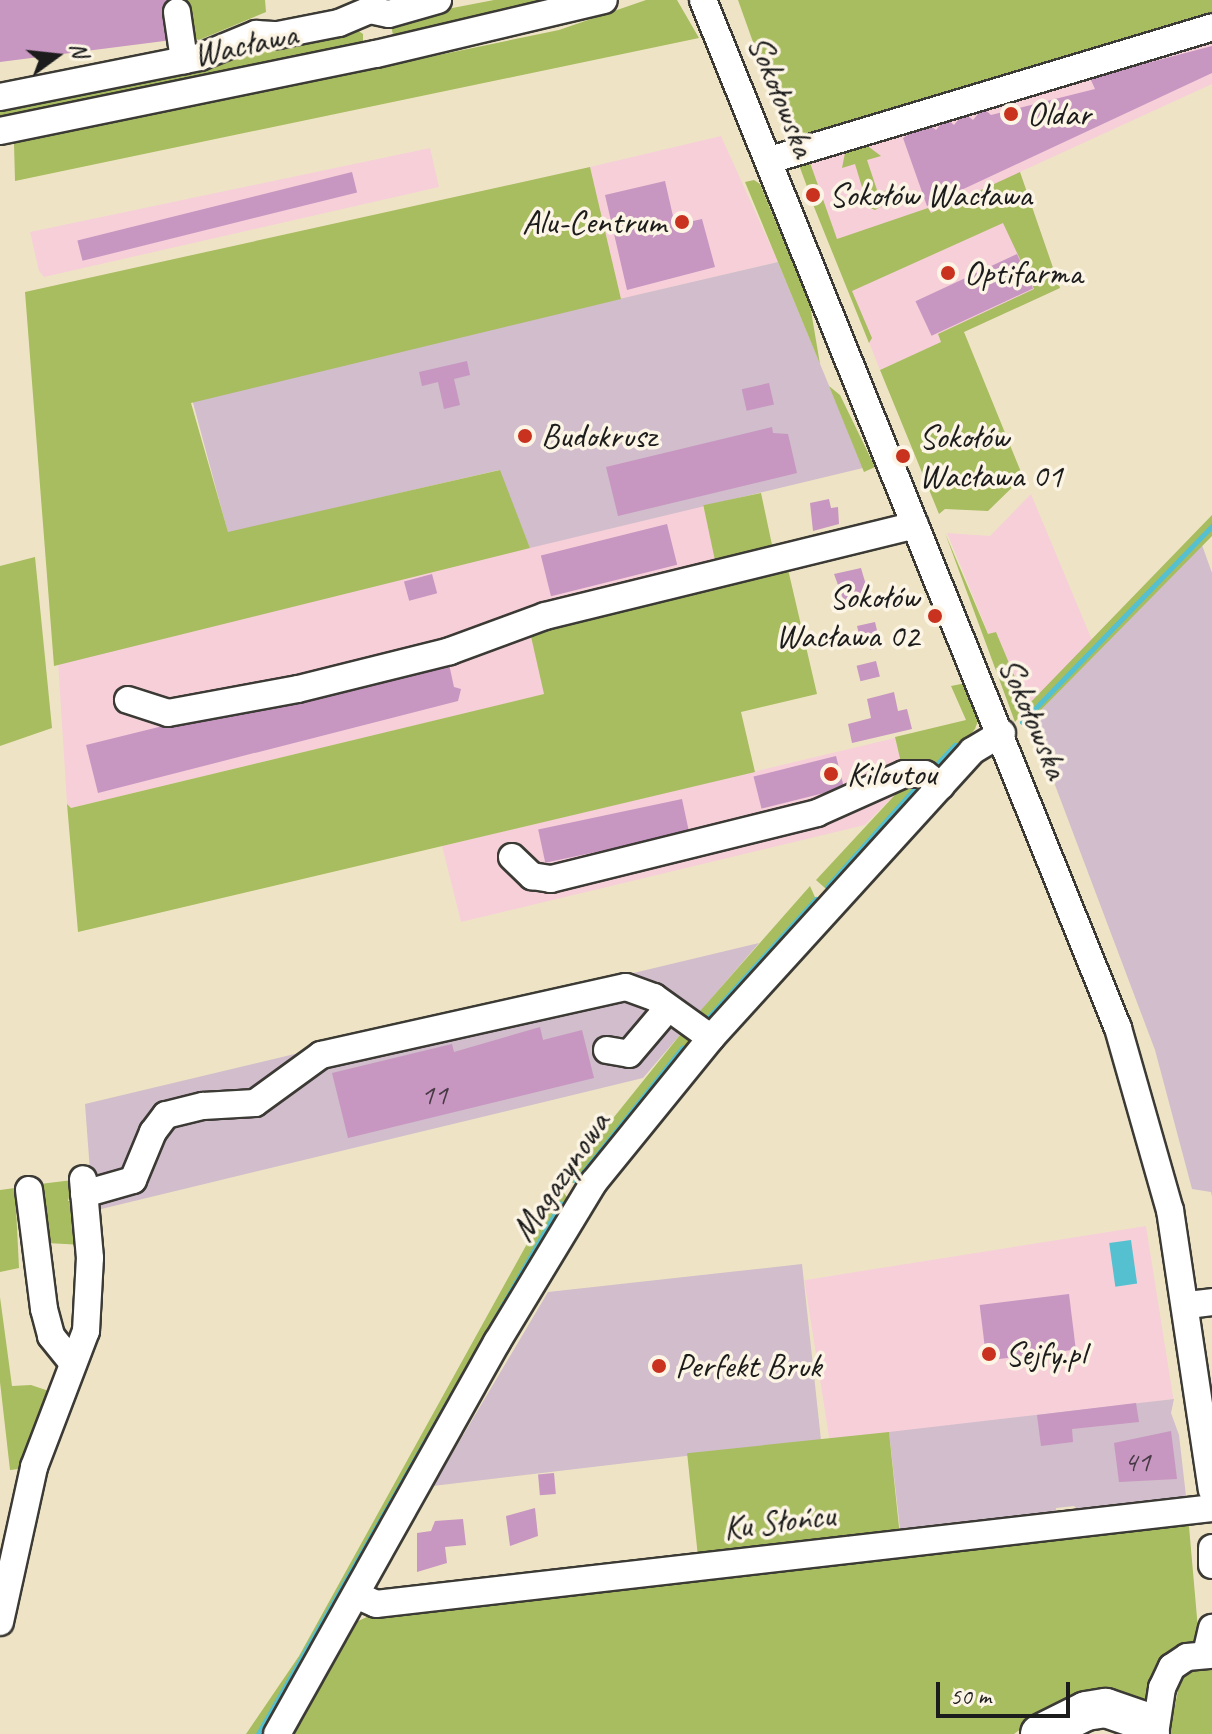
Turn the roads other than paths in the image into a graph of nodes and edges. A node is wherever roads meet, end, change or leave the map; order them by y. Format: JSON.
{"nodes":[{"id":1,"x":438,"y":0,"type":"edge"},
{"id":2,"x":604,"y":0,"type":"edge"},
{"id":3,"x":703,"y":0,"type":"edge"},
{"id":4,"x":366,"y":6,"type":"edge"},
{"id":5,"x":558,"y":6,"type":"edge"},
{"id":6,"x":177,"y":12,"type":"dead end"},
{"id":7,"x":1212,"y":27,"type":"edge"},
{"id":8,"x":376,"y":54,"type":"junction"},
{"id":9,"x":184,"y":60,"type":"junction"},
{"id":10,"x":0,"y":97,"type":"edge"},
{"id":11,"x":0,"y":131,"type":"edge"},
{"id":12,"x":770,"y":160,"type":"junction"},
{"id":13,"x":915,"y":525,"type":"junction"},
{"id":14,"x":128,"y":700,"type":"dead end"},
{"id":15,"x":1002,"y":733,"type":"junction"},
{"id":16,"x":941,"y":786,"type":"junction"},
{"id":17,"x":512,"y":857,"type":"dead end"},
{"id":18,"x":668,"y":1008,"type":"junction"},
{"id":19,"x":711,"y":1038,"type":"junction"},
{"id":20,"x":607,"y":1050,"type":"dead end"},
{"id":21,"x":29,"y":1190,"type":"dead end"},
{"id":22,"x":1200,"y":1304,"type":"edge"},
{"id":23,"x":73,"y":1363,"type":"junction"},
{"id":24,"x":1212,"y":1490,"type":"edge"},
{"id":25,"x":1212,"y":1508,"type":"edge"},
{"id":26,"x":1212,"y":1548,"type":"edge"},
{"id":27,"x":1212,"y":1565,"type":"edge"},
{"id":28,"x":356,"y":1595,"type":"junction"},
{"id":29,"x":0,"y":1622,"type":"edge"},
{"id":30,"x":1212,"y":1628,"type":"edge"},
{"id":31,"x":1209,"y":1654,"type":"edge"},
{"id":32,"x":277,"y":1734,"type":"edge"},
{"id":33,"x":1040,"y":1734,"type":"edge"},
{"id":34,"x":1152,"y":1734,"type":"edge"}],
"edges":[{"from":1,"to":4,"type":"street"},
{"from":2,"to":5,"type":"street","name":"Wacława"},
{"from":3,"to":12,"type":"street","name":"Sokołowska"},
{"from":4,"to":8,"type":"street"},
{"from":4,"to":9,"type":"street"},
{"from":5,"to":8,"type":"street","name":"Wacława"},
{"from":6,"to":9,"type":"street"},
{"from":7,"to":12,"type":"street"},
{"from":8,"to":11,"type":"street","name":"Wacława"},
{"from":9,"to":10,"type":"street"},
{"from":12,"to":13,"type":"street","name":"Sokołowska"},
{"from":13,"to":14,"type":"street"},
{"from":13,"to":15,"type":"street","name":"Sokołowska"},
{"from":15,"to":16,"type":"street","name":"Magazynowa"},
{"from":15,"to":22,"type":"street","name":"Sokołowska"},
{"from":16,"to":17,"type":"street"},
{"from":16,"to":19,"type":"street","name":"Magazynowa"},
{"from":18,"to":19,"type":"street"},
{"from":18,"to":20,"type":"street"},
{"from":18,"to":23,"type":"street"},
{"from":19,"to":28,"type":"street","name":"Magazynowa"},
{"from":21,"to":23,"type":"street"},
{"from":22,"to":24,"type":"street","name":"Sokołowska"},
{"from":23,"to":29,"type":"street"},
{"from":25,"to":28,"type":"street","name":"Ku Słońcu"},
{"from":26,"to":27,"type":"street"},
{"from":28,"to":32,"type":"street","name":"Magazynowa"},
{"from":30,"to":31,"type":"street"},
{"from":31,"to":34,"type":"street"},
{"from":33,"to":34,"type":"highway"}]}
